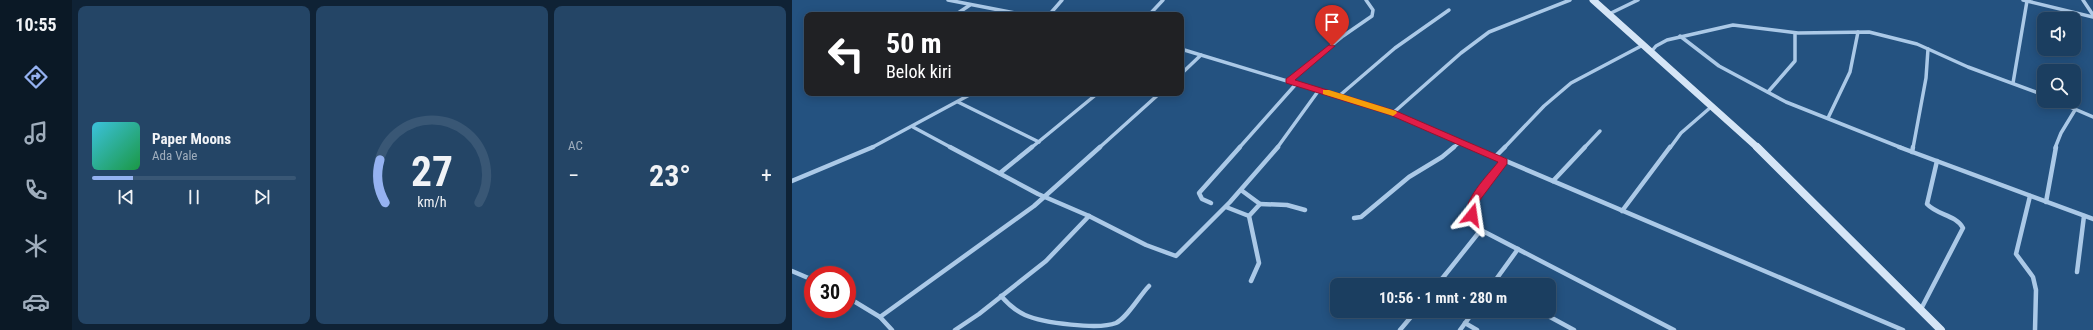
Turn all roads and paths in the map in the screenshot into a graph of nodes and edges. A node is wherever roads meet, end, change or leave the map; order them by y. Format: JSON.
{"nodes":[{"id":1,"x":948,"y":0,"type":"edge"},
{"id":2,"x":1062,"y":0,"type":"edge"},
{"id":3,"x":1163,"y":0,"type":"edge"},
{"id":4,"x":1366,"y":0,"type":"edge"},
{"id":5,"x":1570,"y":0,"type":"edge"},
{"id":6,"x":1593,"y":0,"type":"edge"},
{"id":7,"x":1638,"y":0,"type":"edge"},
{"id":8,"x":2025,"y":0,"type":"edge"},
{"id":9,"x":2083,"y":0,"type":"edge"},
{"id":10,"x":970,"y":5,"type":"junction"},
{"id":11,"x":1449,"y":10,"type":"dead end"},
{"id":12,"x":960,"y":12,"type":"edge"},
{"id":13,"x":1008,"y":12,"type":"edge"},
{"id":14,"x":1052,"y":12,"type":"edge"},
{"id":15,"x":1152,"y":12,"type":"edge"},
{"id":16,"x":1609,"y":14,"type":"junction"},
{"id":17,"x":2093,"y":16,"type":"edge"},
{"id":18,"x":1858,"y":32,"type":"junction"},
{"id":19,"x":1795,"y":33,"type":"junction"},
{"id":20,"x":1680,"y":36,"type":"junction"},
{"id":21,"x":1643,"y":45,"type":"junction"},
{"id":22,"x":1928,"y":49,"type":"junction"},
{"id":23,"x":1184,"y":50,"type":"edge"},
{"id":24,"x":1651,"y":52,"type":"junction"},
{"id":25,"x":1201,"y":55,"type":"junction"},
{"id":26,"x":1184,"y":71,"type":"edge"},
{"id":27,"x":1289,"y":81,"type":"junction"},
{"id":28,"x":2013,"y":83,"type":"junction"},
{"id":29,"x":1296,"y":84,"type":"junction"},
{"id":30,"x":1319,"y":90,"type":"junction"},
{"id":31,"x":1768,"y":92,"type":"junction"},
{"id":32,"x":2037,"y":93,"type":"edge"},
{"id":33,"x":968,"y":96,"type":"edge"},
{"id":34,"x":1094,"y":96,"type":"edge"},
{"id":35,"x":1157,"y":96,"type":"edge"},
{"id":36,"x":1339,"y":96,"type":"junction"},
{"id":37,"x":958,"y":102,"type":"junction"},
{"id":38,"x":1711,"y":107,"type":"junction"},
{"id":39,"x":2071,"y":108,"type":"edge"},
{"id":40,"x":2075,"y":110,"type":"junction"},
{"id":41,"x":1393,"y":113,"type":"junction"},
{"id":42,"x":2093,"y":117,"type":"edge"},
{"id":43,"x":1828,"y":118,"type":"junction"},
{"id":44,"x":913,"y":127,"type":"junction"},
{"id":45,"x":1600,"y":131,"type":"dead end"},
{"id":46,"x":1039,"y":142,"type":"junction"},
{"id":47,"x":1460,"y":142,"type":"junction"},
{"id":48,"x":1912,"y":152,"type":"junction"},
{"id":49,"x":1495,"y":157,"type":"junction"},
{"id":50,"x":1504,"y":161,"type":"junction"},
{"id":51,"x":1937,"y":161,"type":"junction"},
{"id":52,"x":1000,"y":173,"type":"junction"},
{"id":53,"x":792,"y":181,"type":"edge"},
{"id":54,"x":1553,"y":181,"type":"junction"},
{"id":55,"x":1241,"y":190,"type":"junction"},
{"id":56,"x":2030,"y":196,"type":"junction"},
{"id":57,"x":1045,"y":197,"type":"junction"},
{"id":58,"x":2046,"y":202,"type":"junction"},
{"id":59,"x":1211,"y":203,"type":"dead end"},
{"id":60,"x":1260,"y":204,"type":"junction"},
{"id":61,"x":1226,"y":207,"type":"junction"},
{"id":62,"x":1305,"y":210,"type":"dead end"},
{"id":63,"x":1622,"y":211,"type":"junction"},
{"id":64,"x":1089,"y":216,"type":"junction"},
{"id":65,"x":1249,"y":216,"type":"junction"},
{"id":66,"x":2084,"y":216,"type":"junction"},
{"id":67,"x":1354,"y":218,"type":"dead end"},
{"id":68,"x":2093,"y":219,"type":"edge"},
{"id":69,"x":1480,"y":231,"type":"junction"},
{"id":70,"x":1518,"y":249,"type":"junction"},
{"id":71,"x":792,"y":271,"type":"edge"},
{"id":72,"x":2077,"y":272,"type":"dead end"},
{"id":73,"x":804,"y":276,"type":"edge"},
{"id":74,"x":1443,"y":278,"type":"edge"},
{"id":75,"x":1497,"y":278,"type":"edge"},
{"id":76,"x":1251,"y":281,"type":"dead end"},
{"id":77,"x":1149,"y":286,"type":"dead end"},
{"id":78,"x":1001,"y":296,"type":"junction"},
{"id":79,"x":856,"y":303,"type":"edge"},
{"id":80,"x":1921,"y":310,"type":"junction"},
{"id":81,"x":880,"y":317,"type":"junction"},
{"id":82,"x":1410,"y":318,"type":"edge"},
{"id":83,"x":1469,"y":318,"type":"edge"},
{"id":84,"x":1552,"y":318,"type":"edge"},
{"id":85,"x":1465,"y":323,"type":"junction"},
{"id":86,"x":892,"y":330,"type":"edge"},
{"id":87,"x":956,"y":330,"type":"edge"},
{"id":88,"x":1400,"y":330,"type":"edge"},
{"id":89,"x":1460,"y":330,"type":"edge"},
{"id":90,"x":1478,"y":330,"type":"edge"},
{"id":91,"x":1574,"y":330,"type":"edge"},
{"id":92,"x":1674,"y":330,"type":"edge"},
{"id":93,"x":1903,"y":330,"type":"edge"},
{"id":94,"x":1941,"y":330,"type":"edge"},
{"id":95,"x":2035,"y":330,"type":"edge"}],
"edges":[{"from":1,"to":10,"type":"street"},
{"from":2,"to":14,"type":"street"},
{"from":3,"to":15,"type":"street"},
{"from":4,"to":27,"type":"street"},
{"from":5,"to":41,"type":"street"},
{"from":6,"to":16,"type":"street"},
{"from":7,"to":16,"type":"street"},
{"from":8,"to":17,"type":"street"},
{"from":8,"to":28,"type":"street"},
{"from":9,"to":17,"type":"street"},
{"from":10,"to":12,"type":"street"},
{"from":10,"to":13,"type":"street"},
{"from":11,"to":36,"type":"street"},
{"from":16,"to":21,"type":"street"},
{"from":18,"to":19,"type":"street"},
{"from":18,"to":22,"type":"street"},
{"from":18,"to":43,"type":"street"},
{"from":19,"to":20,"type":"street"},
{"from":19,"to":31,"type":"street"},
{"from":20,"to":24,"type":"street"},
{"from":20,"to":31,"type":"street"},
{"from":21,"to":24,"type":"street"},
{"from":21,"to":49,"type":"street"},
{"from":22,"to":28,"type":"street"},
{"from":22,"to":48,"type":"street"},
{"from":23,"to":25,"type":"street"},
{"from":24,"to":38,"type":"street"},
{"from":25,"to":26,"type":"street"},
{"from":25,"to":27,"type":"street"},
{"from":27,"to":29,"type":"street"},
{"from":28,"to":32,"type":"street"},
{"from":29,"to":30,"type":"street"},
{"from":29,"to":59,"type":"street"},
{"from":30,"to":36,"type":"street"},
{"from":30,"to":55,"type":"street"},
{"from":31,"to":43,"type":"street"},
{"from":33,"to":37,"type":"street"},
{"from":34,"to":46,"type":"street"},
{"from":35,"to":57,"type":"street"},
{"from":36,"to":41,"type":"street"},
{"from":37,"to":44,"type":"street"},
{"from":37,"to":46,"type":"street"},
{"from":38,"to":63,"type":"street"},
{"from":38,"to":80,"type":"street"},
{"from":39,"to":40,"type":"street"},
{"from":40,"to":42,"type":"street"},
{"from":40,"to":58,"type":"street"},
{"from":41,"to":47,"type":"street"},
{"from":43,"to":48,"type":"street"},
{"from":44,"to":52,"type":"street"},
{"from":44,"to":53,"type":"street"},
{"from":45,"to":54,"type":"street"},
{"from":46,"to":52,"type":"street"},
{"from":47,"to":49,"type":"street"},
{"from":47,"to":67,"type":"street"},
{"from":48,"to":51,"type":"street"},
{"from":49,"to":50,"type":"street"},
{"from":50,"to":54,"type":"street"},
{"from":50,"to":69,"type":"street"},
{"from":51,"to":56,"type":"street"},
{"from":51,"to":80,"type":"street"},
{"from":52,"to":57,"type":"street"},
{"from":54,"to":63,"type":"street"},
{"from":55,"to":60,"type":"street"},
{"from":55,"to":61,"type":"street"},
{"from":56,"to":58,"type":"street"},
{"from":56,"to":95,"type":"street"},
{"from":57,"to":64,"type":"street"},
{"from":57,"to":81,"type":"street"},
{"from":58,"to":66,"type":"street"},
{"from":60,"to":62,"type":"street"},
{"from":60,"to":65,"type":"street"},
{"from":61,"to":64,"type":"street"},
{"from":61,"to":65,"type":"street"},
{"from":63,"to":93,"type":"street"},
{"from":64,"to":78,"type":"street"},
{"from":65,"to":76,"type":"street"},
{"from":66,"to":68,"type":"street"},
{"from":66,"to":72,"type":"street"},
{"from":69,"to":70,"type":"street"},
{"from":69,"to":74,"type":"street"},
{"from":70,"to":75,"type":"street"},
{"from":70,"to":92,"type":"street"},
{"from":71,"to":73,"type":"street"},
{"from":77,"to":78,"type":"street"},
{"from":78,"to":87,"type":"street"},
{"from":79,"to":81,"type":"street"},
{"from":80,"to":94,"type":"street"},
{"from":81,"to":86,"type":"street"},
{"from":82,"to":88,"type":"street"},
{"from":83,"to":85,"type":"street"},
{"from":84,"to":91,"type":"street"},
{"from":85,"to":89,"type":"street"},
{"from":85,"to":90,"type":"street"}]}
